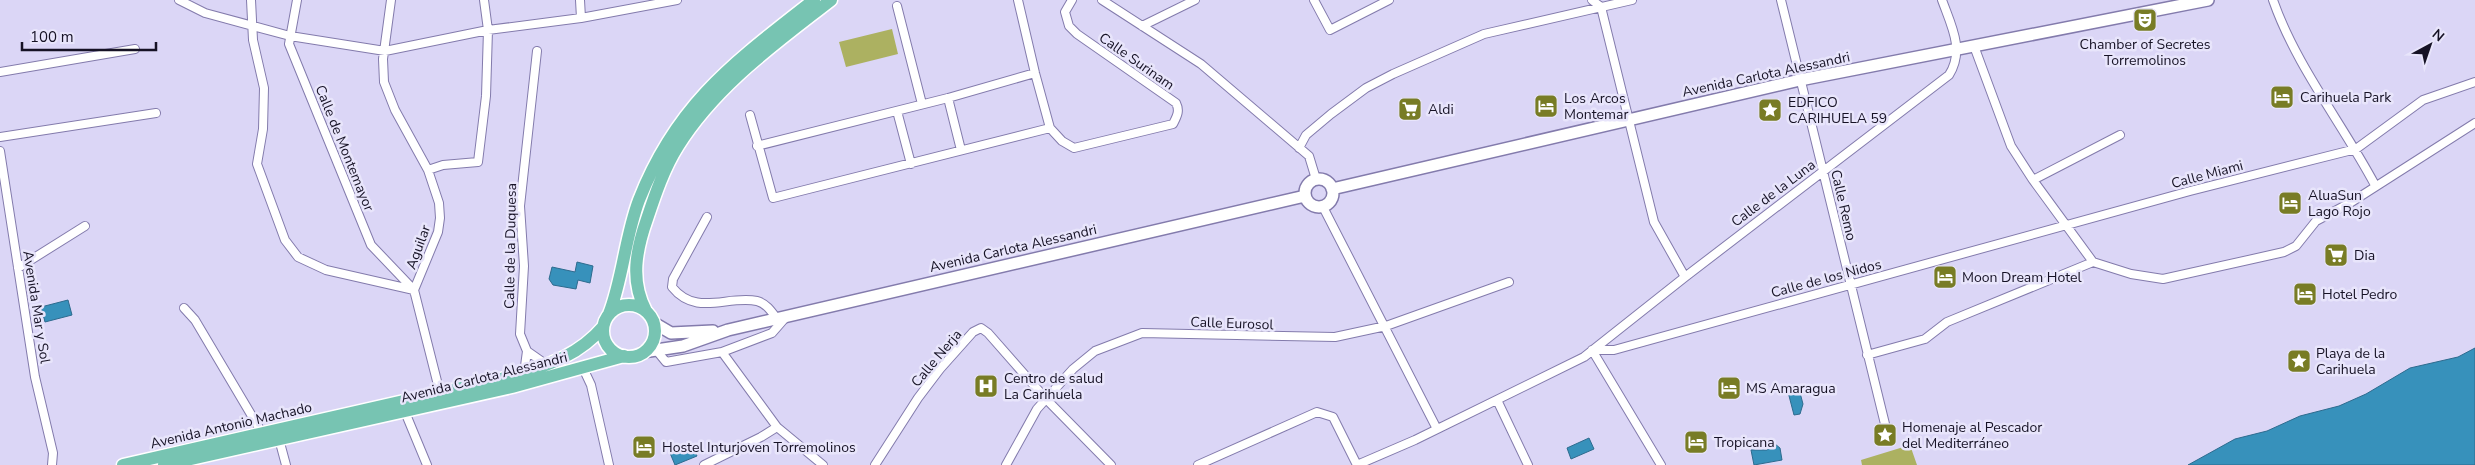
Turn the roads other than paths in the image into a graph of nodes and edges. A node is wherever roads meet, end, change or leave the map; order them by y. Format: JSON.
{"nodes":[{"id":1,"x":179,"y":0,"type":"edge"},
{"id":2,"x":251,"y":0,"type":"edge"},
{"id":3,"x":297,"y":0,"type":"edge"},
{"id":4,"x":391,"y":0,"type":"edge"},
{"id":5,"x":484,"y":0,"type":"edge"},
{"id":6,"x":580,"y":0,"type":"edge"},
{"id":7,"x":678,"y":0,"type":"edge"},
{"id":8,"x":814,"y":0,"type":"edge"},
{"id":9,"x":831,"y":0,"type":"edge"},
{"id":10,"x":1018,"y":0,"type":"edge"},
{"id":11,"x":1072,"y":0,"type":"edge"},
{"id":12,"x":1102,"y":0,"type":"edge"},
{"id":13,"x":1195,"y":0,"type":"edge"},
{"id":14,"x":1314,"y":0,"type":"edge"},
{"id":15,"x":1389,"y":0,"type":"edge"},
{"id":16,"x":1592,"y":0,"type":"edge"},
{"id":17,"x":1631,"y":0,"type":"edge"},
{"id":18,"x":1781,"y":0,"type":"edge"},
{"id":19,"x":1942,"y":0,"type":"edge"},
{"id":20,"x":2208,"y":0,"type":"edge"},
{"id":21,"x":2273,"y":0,"type":"edge"},
{"id":22,"x":665,"y":2,"type":"edge"},
{"id":23,"x":897,"y":6,"type":"dead end"},
{"id":24,"x":1601,"y":7,"type":"junction"},
{"id":25,"x":581,"y":18,"type":"junction"},
{"id":26,"x":252,"y":25,"type":"junction"},
{"id":27,"x":1142,"y":26,"type":"junction"},
{"id":28,"x":488,"y":30,"type":"junction"},
{"id":29,"x":290,"y":36,"type":"junction"},
{"id":30,"x":1974,"y":46,"type":"junction"},
{"id":31,"x":1958,"y":49,"type":"junction"},
{"id":32,"x":135,"y":50,"type":"dead end"},
{"id":33,"x":385,"y":51,"type":"junction"},
{"id":34,"x":537,"y":51,"type":"dead end"},
{"id":35,"x":0,"y":72,"type":"edge"},
{"id":36,"x":1035,"y":73,"type":"junction"},
{"id":37,"x":1800,"y":80,"type":"junction"},
{"id":38,"x":2474,"y":82,"type":"edge"},
{"id":39,"x":948,"y":98,"type":"junction"},
{"id":40,"x":922,"y":104,"type":"junction"},
{"id":41,"x":897,"y":111,"type":"junction"},
{"id":42,"x":156,"y":112,"type":"dead end"},
{"id":43,"x":750,"y":115,"type":"dead end"},
{"id":44,"x":1628,"y":120,"type":"junction"},
{"id":45,"x":2475,"y":123,"type":"edge"},
{"id":46,"x":1050,"y":128,"type":"junction"},
{"id":47,"x":2120,"y":134,"type":"dead end"},
{"id":48,"x":0,"y":137,"type":"edge"},
{"id":49,"x":758,"y":146,"type":"junction"},
{"id":50,"x":1299,"y":148,"type":"junction"},
{"id":51,"x":2356,"y":149,"type":"junction"},
{"id":52,"x":961,"y":150,"type":"junction"},
{"id":53,"x":0,"y":151,"type":"edge"},
{"id":54,"x":911,"y":164,"type":"junction"},
{"id":55,"x":428,"y":170,"type":"junction"},
{"id":56,"x":1824,"y":171,"type":"junction"},
{"id":57,"x":1316,"y":179,"type":"junction"},
{"id":58,"x":2033,"y":180,"type":"junction"},
{"id":59,"x":2375,"y":185,"type":"junction"},
{"id":60,"x":1332,"y":189,"type":"junction"},
{"id":61,"x":1304,"y":196,"type":"junction"},
{"id":62,"x":1323,"y":207,"type":"junction"},
{"id":63,"x":707,"y":216,"type":"dead end"},
{"id":64,"x":85,"y":226,"type":"dead end"},
{"id":65,"x":2066,"y":226,"type":"junction"},
{"id":66,"x":2092,"y":262,"type":"junction"},
{"id":67,"x":18,"y":268,"type":"junction"},
{"id":68,"x":1685,"y":277,"type":"junction"},
{"id":69,"x":1509,"y":282,"type":"dead end"},
{"id":70,"x":1850,"y":284,"type":"junction"},
{"id":71,"x":414,"y":290,"type":"junction"},
{"id":72,"x":184,"y":308,"type":"dead end"},
{"id":73,"x":646,"y":311,"type":"junction"},
{"id":74,"x":609,"y":314,"type":"junction"},
{"id":75,"x":782,"y":317,"type":"junction"},
{"id":76,"x":654,"y":323,"type":"junction"},
{"id":77,"x":1386,"y":326,"type":"junction"},
{"id":78,"x":603,"y":327,"type":"junction"},
{"id":79,"x":728,"y":330,"type":"junction"},
{"id":80,"x":1592,"y":350,"type":"junction"},
{"id":81,"x":527,"y":351,"type":"junction"},
{"id":82,"x":657,"y":351,"type":"junction"},
{"id":83,"x":643,"y":352,"type":"junction"},
{"id":84,"x":722,"y":352,"type":"junction"},
{"id":85,"x":1867,"y":355,"type":"junction"},
{"id":86,"x":624,"y":356,"type":"junction"},
{"id":87,"x":548,"y":366,"type":"junction"},
{"id":88,"x":583,"y":368,"type":"junction"},
{"id":89,"x":518,"y":375,"type":"junction"},
{"id":90,"x":440,"y":393,"type":"junction"},
{"id":91,"x":1046,"y":399,"type":"junction"},
{"id":92,"x":1497,"y":400,"type":"junction"},
{"id":93,"x":405,"y":412,"type":"junction"},
{"id":94,"x":348,"y":419,"type":"junction"},
{"id":95,"x":1885,"y":424,"type":"dead end"},
{"id":96,"x":777,"y":426,"type":"junction"},
{"id":97,"x":1437,"y":429,"type":"junction"},
{"id":98,"x":262,"y":433,"type":"junction"},
{"id":99,"x":278,"y":439,"type":"junction"},
{"id":100,"x":159,"y":462,"type":"edge"},
{"id":101,"x":52,"y":465,"type":"edge"},
{"id":102,"x":123,"y":465,"type":"edge"},
{"id":103,"x":286,"y":465,"type":"edge"},
{"id":104,"x":427,"y":465,"type":"edge"},
{"id":105,"x":609,"y":465,"type":"edge"},
{"id":106,"x":704,"y":465,"type":"edge"},
{"id":107,"x":823,"y":465,"type":"edge"},
{"id":108,"x":875,"y":465,"type":"edge"},
{"id":109,"x":1006,"y":465,"type":"edge"},
{"id":110,"x":1111,"y":465,"type":"edge"},
{"id":111,"x":1198,"y":465,"type":"edge"},
{"id":112,"x":1357,"y":465,"type":"edge"},
{"id":113,"x":1528,"y":465,"type":"edge"},
{"id":114,"x":1661,"y":465,"type":"edge"}],
"edges":[{"from":1,"to":26,"type":"street"},
{"from":2,"to":26,"type":"street"},
{"from":3,"to":29,"type":"street","name":"Calle de Montemayor"},
{"from":4,"to":33,"type":"street","name":"Aguilar"},
{"from":5,"to":28,"type":"street"},
{"from":6,"to":25,"type":"street"},
{"from":7,"to":22,"type":"street"},
{"from":8,"to":74,"type":"main road"},
{"from":9,"to":73,"type":"main road"},
{"from":10,"to":36,"type":"street"},
{"from":11,"to":46,"type":"street","name":"Calle Surinam"},
{"from":12,"to":27,"type":"street"},
{"from":13,"to":27,"type":"street"},
{"from":14,"to":15,"type":"street"},
{"from":16,"to":24,"type":"street"},
{"from":17,"to":24,"type":"street"},
{"from":18,"to":37,"type":"street","name":"Calle Remo"},
{"from":19,"to":31,"type":"street"},
{"from":20,"to":30,"type":"main road","name":"Avenida Carlota Alessandri"},
{"from":21,"to":51,"type":"street"},
{"from":22,"to":25,"type":"street"},
{"from":23,"to":40,"type":"street"},
{"from":24,"to":44,"type":"street"},
{"from":24,"to":50,"type":"street"},
{"from":25,"to":28,"type":"street"},
{"from":26,"to":29,"type":"street"},
{"from":26,"to":71,"type":"street"},
{"from":27,"to":50,"type":"street"},
{"from":28,"to":33,"type":"street"},
{"from":28,"to":55,"type":"street"},
{"from":29,"to":33,"type":"street"},
{"from":29,"to":71,"type":"street","name":"Calle de Montemayor"},
{"from":30,"to":31,"type":"main road","name":"Avenida Carlota Alessandri"},
{"from":30,"to":58,"type":"street"},
{"from":31,"to":37,"type":"main road","name":"Avenida Carlota Alessandri"},
{"from":31,"to":56,"type":"street","name":"Calle de la Luna"},
{"from":32,"to":35,"type":"street"},
{"from":33,"to":55,"type":"street","name":"Aguilar"},
{"from":34,"to":81,"type":"street","name":"Calle de la Duquesa"},
{"from":36,"to":39,"type":"street"},
{"from":36,"to":46,"type":"street"},
{"from":37,"to":44,"type":"main road","name":"Avenida Carlota Alessandri"},
{"from":37,"to":56,"type":"street","name":"Calle Remo"},
{"from":38,"to":51,"type":"street"},
{"from":39,"to":40,"type":"street"},
{"from":39,"to":52,"type":"street"},
{"from":40,"to":41,"type":"street"},
{"from":41,"to":49,"type":"street"},
{"from":41,"to":54,"type":"street"},
{"from":42,"to":48,"type":"street"},
{"from":43,"to":49,"type":"street"},
{"from":44,"to":60,"type":"main road","name":"Avenida Carlota Alessandri"},
{"from":44,"to":68,"type":"street"},
{"from":45,"to":59,"type":"street"},
{"from":46,"to":52,"type":"street"},
{"from":47,"to":58,"type":"street"},
{"from":49,"to":54,"type":"street"},
{"from":50,"to":57,"type":"street"},
{"from":51,"to":59,"type":"street"},
{"from":51,"to":65,"type":"street","name":"Calle Miami"},
{"from":52,"to":54,"type":"street"},
{"from":53,"to":67,"type":"street","name":"Avenida Mar y Sol"},
{"from":55,"to":71,"type":"street","name":"Aguilar"},
{"from":56,"to":68,"type":"street","name":"Calle de la Luna"},
{"from":56,"to":70,"type":"street","name":"Calle Remo"},
{"from":57,"to":60,"type":"main road"},
{"from":57,"to":61,"type":"main road"},
{"from":58,"to":65,"type":"street"},
{"from":59,"to":66,"type":"street"},
{"from":60,"to":62,"type":"main road"},
{"from":61,"to":62,"type":"main road"},
{"from":61,"to":75,"type":"main road","name":"Avenida Carlota Alessandri"},
{"from":62,"to":77,"type":"street"},
{"from":63,"to":75,"type":"street"},
{"from":64,"to":67,"type":"street"},
{"from":65,"to":66,"type":"street"},
{"from":65,"to":70,"type":"street","name":"Calle de los Nidos"},
{"from":66,"to":85,"type":"street"},
{"from":67,"to":101,"type":"street","name":"Avenida Mar y Sol"},
{"from":68,"to":80,"type":"street","name":"Calle de la Luna"},
{"from":69,"to":77,"type":"street","name":"Calle Eurosol"},
{"from":70,"to":80,"type":"street","name":"Calle de los Nidos"},
{"from":70,"to":85,"type":"street","name":"Calle Remo"},
{"from":71,"to":90,"type":"street","name":"Aguilar"},
{"from":72,"to":98,"type":"street"},
{"from":73,"to":74,"type":"main road"},
{"from":73,"to":76,"type":"main road"},
{"from":74,"to":78,"type":"main road"},
{"from":75,"to":79,"type":"main road","name":"Avenida Carlota Alessandri"},
{"from":75,"to":84,"type":"street"},
{"from":76,"to":79,"type":"main road","name":"Avenida Carlota Alessandri"},
{"from":76,"to":83,"type":"main road"},
{"from":77,"to":91,"type":"street","name":"Calle Eurosol"},
{"from":77,"to":97,"type":"street"},
{"from":78,"to":86,"type":"main road"},
{"from":78,"to":87,"type":"main road","name":"Avenida Carlota Alessandri"},
{"from":79,"to":82,"type":"main road","name":"Avenida Carlota Alessandri"},
{"from":80,"to":92,"type":"street","name":"Calle de la Luna"},
{"from":80,"to":114,"type":"street"},
{"from":81,"to":87,"type":"street"},
{"from":81,"to":89,"type":"street"},
{"from":82,"to":83,"type":"main road","name":"Avenida Carlota Alessandri"},
{"from":82,"to":84,"type":"street"},
{"from":83,"to":86,"type":"main road"},
{"from":84,"to":96,"type":"street"},
{"from":85,"to":95,"type":"street","name":"Calle Remo"},
{"from":86,"to":88,"type":"main road","name":"Avenida Carlota Alessandri"},
{"from":87,"to":89,"type":"main road","name":"Avenida Carlota Alessandri"},
{"from":88,"to":93,"type":"main road","name":"Avenida Carlota Alessandri"},
{"from":88,"to":105,"type":"street"},
{"from":89,"to":90,"type":"main road","name":"Avenida Carlota Alessandri"},
{"from":90,"to":94,"type":"main road","name":"Avenida Carlota Alessandri"},
{"from":91,"to":108,"type":"street","name":"Calle Nerja"},
{"from":91,"to":109,"type":"street","name":"Calle Eurosol"},
{"from":91,"to":110,"type":"street","name":"Calle Nerja"},
{"from":92,"to":97,"type":"street","name":"Calle de la Luna"},
{"from":92,"to":113,"type":"street"},
{"from":93,"to":94,"type":"main road","name":"Avenida Carlota Alessandri"},
{"from":93,"to":104,"type":"street"},
{"from":94,"to":98,"type":"main road","name":"Avenida Antonio Machado"},
{"from":94,"to":99,"type":"main road","name":"Avenida Antonio Machado"},
{"from":96,"to":106,"type":"street"},
{"from":96,"to":107,"type":"street"},
{"from":97,"to":112,"type":"street","name":"Calle de la Luna"},
{"from":98,"to":100,"type":"main road","name":"Avenida Antonio Machado"},
{"from":99,"to":100,"type":"main road","name":"Avenida Antonio Machado"},
{"from":99,"to":103,"type":"street"},
{"from":100,"to":102,"type":"main road","name":"Avenida Antonio Machado"},
{"from":111,"to":112,"type":"street"}]}
